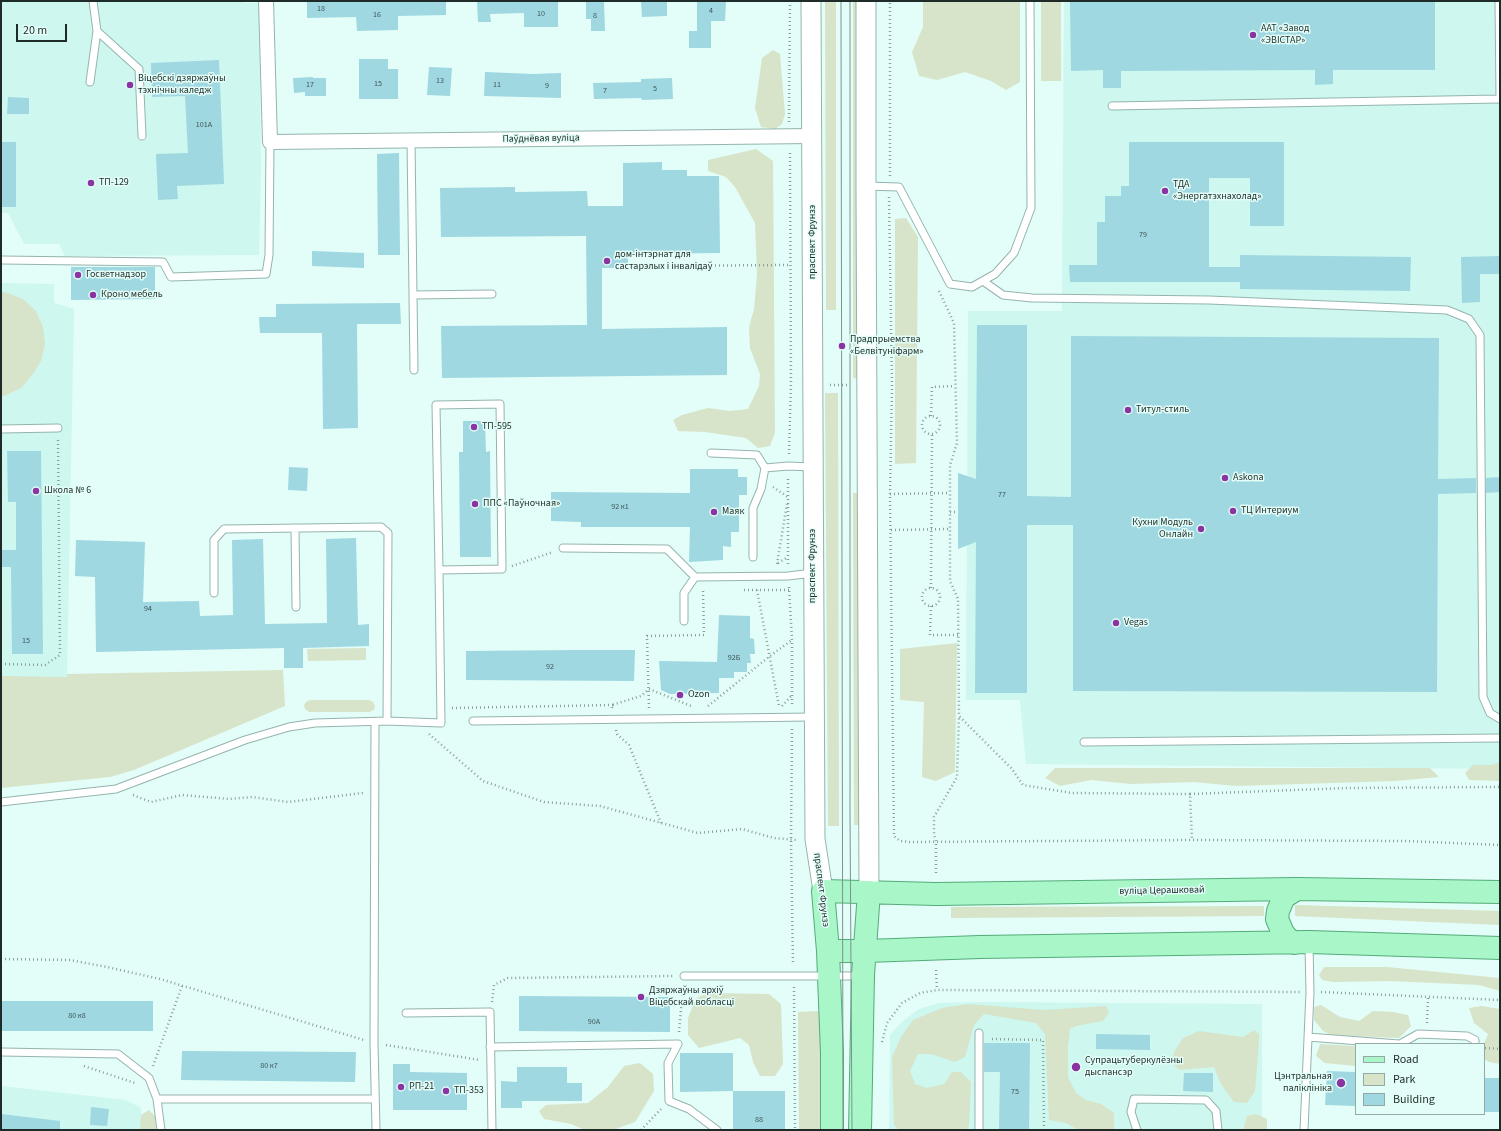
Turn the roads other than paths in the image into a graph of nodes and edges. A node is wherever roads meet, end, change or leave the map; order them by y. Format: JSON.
{"nodes":[{"id":1,"x":92,"y":1,"type":"edge"},
{"id":2,"x":266,"y":1,"type":"edge"},
{"id":3,"x":812,"y":1,"type":"edge"},
{"id":4,"x":866,"y":1,"type":"edge"},
{"id":5,"x":1030,"y":1,"type":"edge"},
{"id":6,"x":1499,"y":1,"type":"edge"},
{"id":7,"x":98,"y":32,"type":"junction"},
{"id":8,"x":90,"y":82,"type":"dead end"},
{"id":9,"x":1500,"y":99,"type":"edge"},
{"id":10,"x":1112,"y":106,"type":"dead end"},
{"id":11,"x":142,"y":136,"type":"dead end"},
{"id":12,"x":812,"y":136,"type":"junction"},
{"id":13,"x":411,"y":140,"type":"junction"},
{"id":14,"x":270,"y":142,"type":"junction"},
{"id":15,"x":866,"y":186,"type":"junction"},
{"id":16,"x":1,"y":260,"type":"edge"},
{"id":17,"x":983,"y":281,"type":"junction"},
{"id":18,"x":492,"y":294,"type":"dead end"},
{"id":19,"x":413,"y":295,"type":"junction"},
{"id":20,"x":414,"y":370,"type":"dead end"},
{"id":21,"x":58,"y":428,"type":"road end"},
{"id":22,"x":1,"y":429,"type":"edge"},
{"id":23,"x":711,"y":453,"type":"dead end"},
{"id":24,"x":814,"y":466,"type":"junction"},
{"id":25,"x":765,"y":468,"type":"junction"},
{"id":26,"x":295,"y":528,"type":"junction"},
{"id":27,"x":563,"y":548,"type":"road end"},
{"id":28,"x":753,"y":557,"type":"dead end"},
{"id":29,"x":439,"y":570,"type":"junction"},
{"id":30,"x":813,"y":573,"type":"junction"},
{"id":31,"x":695,"y":578,"type":"junction"},
{"id":32,"x":214,"y":593,"type":"dead end"},
{"id":33,"x":296,"y":608,"type":"dead end"},
{"id":34,"x":684,"y":621,"type":"dead end"},
{"id":35,"x":814,"y":716,"type":"junction"},
{"id":36,"x":1500,"y":719,"type":"edge"},
{"id":37,"x":387,"y":721,"type":"junction"},
{"id":38,"x":473,"y":721,"type":"dead end"},
{"id":39,"x":375,"y":722,"type":"junction"},
{"id":40,"x":1500,"y":738,"type":"edge"},
{"id":41,"x":1084,"y":742,"type":"dead end"},
{"id":42,"x":1,"y":802,"type":"edge"},
{"id":43,"x":1297,"y":889,"type":"junction"},
{"id":44,"x":824,"y":891,"type":"junction"},
{"id":45,"x":869,"y":892,"type":"junction"},
{"id":46,"x":1500,"y":892,"type":"edge"},
{"id":47,"x":1302,"y":943,"type":"junction"},
{"id":48,"x":1500,"y":948,"type":"edge"},
{"id":49,"x":828,"y":951,"type":"junction"},
{"id":50,"x":866,"y":951,"type":"junction"},
{"id":51,"x":684,"y":976,"type":"road end"},
{"id":52,"x":829,"y":976,"type":"junction"},
{"id":53,"x":863,"y":976,"type":"junction"},
{"id":54,"x":406,"y":1012,"type":"dead end"},
{"id":55,"x":979,"y":1033,"type":"dead end"},
{"id":56,"x":1308,"y":1037,"type":"junction"},
{"id":57,"x":1365,"y":1043,"type":"edge"},
{"id":58,"x":1401,"y":1043,"type":"edge"},
{"id":59,"x":1475,"y":1043,"type":"edge"},
{"id":60,"x":490,"y":1047,"type":"junction"},
{"id":61,"x":1,"y":1052,"type":"edge"},
{"id":62,"x":157,"y":1099,"type":"junction"},
{"id":63,"x":376,"y":1100,"type":"junction"},
{"id":64,"x":160,"y":1130,"type":"edge"},
{"id":65,"x":376,"y":1130,"type":"edge"},
{"id":66,"x":492,"y":1130,"type":"edge"},
{"id":67,"x":717,"y":1130,"type":"edge"},
{"id":68,"x":832,"y":1130,"type":"edge"},
{"id":69,"x":860,"y":1130,"type":"edge"},
{"id":70,"x":978,"y":1130,"type":"edge"},
{"id":71,"x":1137,"y":1130,"type":"edge"},
{"id":72,"x":1218,"y":1130,"type":"edge"},
{"id":73,"x":1304,"y":1130,"type":"edge"}],
"edges":[{"from":1,"to":7,"type":"lane"},
{"from":2,"to":14,"type":"street"},
{"from":3,"to":12,"type":"main road","name":"праспект Фрунзэ"},
{"from":4,"to":15,"type":"main road"},
{"from":5,"to":17,"type":"lane"},
{"from":6,"to":9,"type":"lane"},
{"from":7,"to":8,"type":"lane"},
{"from":7,"to":11,"type":"lane"},
{"from":9,"to":10,"type":"lane"},
{"from":12,"to":13,"type":"street","name":"Паўднёвая вуліца"},
{"from":12,"to":24,"type":"main road","name":"праспект Фрунзэ"},
{"from":13,"to":14,"type":"street","name":"Паўднёвая вуліца"},
{"from":13,"to":19,"type":"lane"},
{"from":14,"to":16,"type":"lane"},
{"from":15,"to":17,"type":"lane"},
{"from":15,"to":45,"type":"main road"},
{"from":17,"to":36,"type":"lane"},
{"from":18,"to":19,"type":"lane"},
{"from":19,"to":20,"type":"lane"},
{"from":21,"to":22,"type":"lane"},
{"from":23,"to":25,"type":"lane"},
{"from":24,"to":25,"type":"lane"},
{"from":24,"to":30,"type":"main road","name":"праспект Фрунзэ"},
{"from":25,"to":28,"type":"lane"},
{"from":26,"to":32,"type":"lane"},
{"from":26,"to":33,"type":"lane"},
{"from":26,"to":37,"type":"lane"},
{"from":27,"to":31,"type":"lane"},
{"from":29,"to":29,"type":"lane"},
{"from":29,"to":37,"type":"lane"},
{"from":30,"to":31,"type":"lane"},
{"from":30,"to":35,"type":"main road","name":"праспект Фрунзэ"},
{"from":31,"to":34,"type":"lane"},
{"from":35,"to":38,"type":"lane"},
{"from":35,"to":44,"type":"main road","name":"праспект Фрунзэ"},
{"from":37,"to":39,"type":"lane"},
{"from":39,"to":42,"type":"lane"},
{"from":39,"to":63,"type":"lane"},
{"from":40,"to":41,"type":"lane"},
{"from":43,"to":45,"type":"main road","name":"вуліца Церашковай"},
{"from":43,"to":46,"type":"main road","name":"вуліца Церашковай"},
{"from":43,"to":47,"type":"main road"},
{"from":44,"to":45,"type":"main road","name":"вуліца Церашковай"},
{"from":44,"to":49,"type":"main road","name":"праспект Фрунзэ"},
{"from":45,"to":50,"type":"main road"},
{"from":47,"to":48,"type":"main road"},
{"from":47,"to":50,"type":"main road"},
{"from":47,"to":56,"type":"lane"},
{"from":49,"to":50,"type":"main road"},
{"from":49,"to":52,"type":"main road","name":"праспект Фрунзэ"},
{"from":50,"to":53,"type":"main road"},
{"from":51,"to":52,"type":"lane"},
{"from":52,"to":53,"type":"lane"},
{"from":52,"to":68,"type":"main road","name":"праспект Фрунзэ"},
{"from":53,"to":69,"type":"main road"},
{"from":54,"to":60,"type":"lane"},
{"from":55,"to":70,"type":"lane"},
{"from":56,"to":57,"type":"lane"},
{"from":56,"to":73,"type":"lane"},
{"from":58,"to":59,"type":"lane"},
{"from":60,"to":66,"type":"lane"},
{"from":60,"to":67,"type":"lane"},
{"from":61,"to":62,"type":"lane"},
{"from":62,"to":63,"type":"lane"},
{"from":62,"to":64,"type":"lane"},
{"from":63,"to":65,"type":"lane"},
{"from":71,"to":72,"type":"lane"}]}
